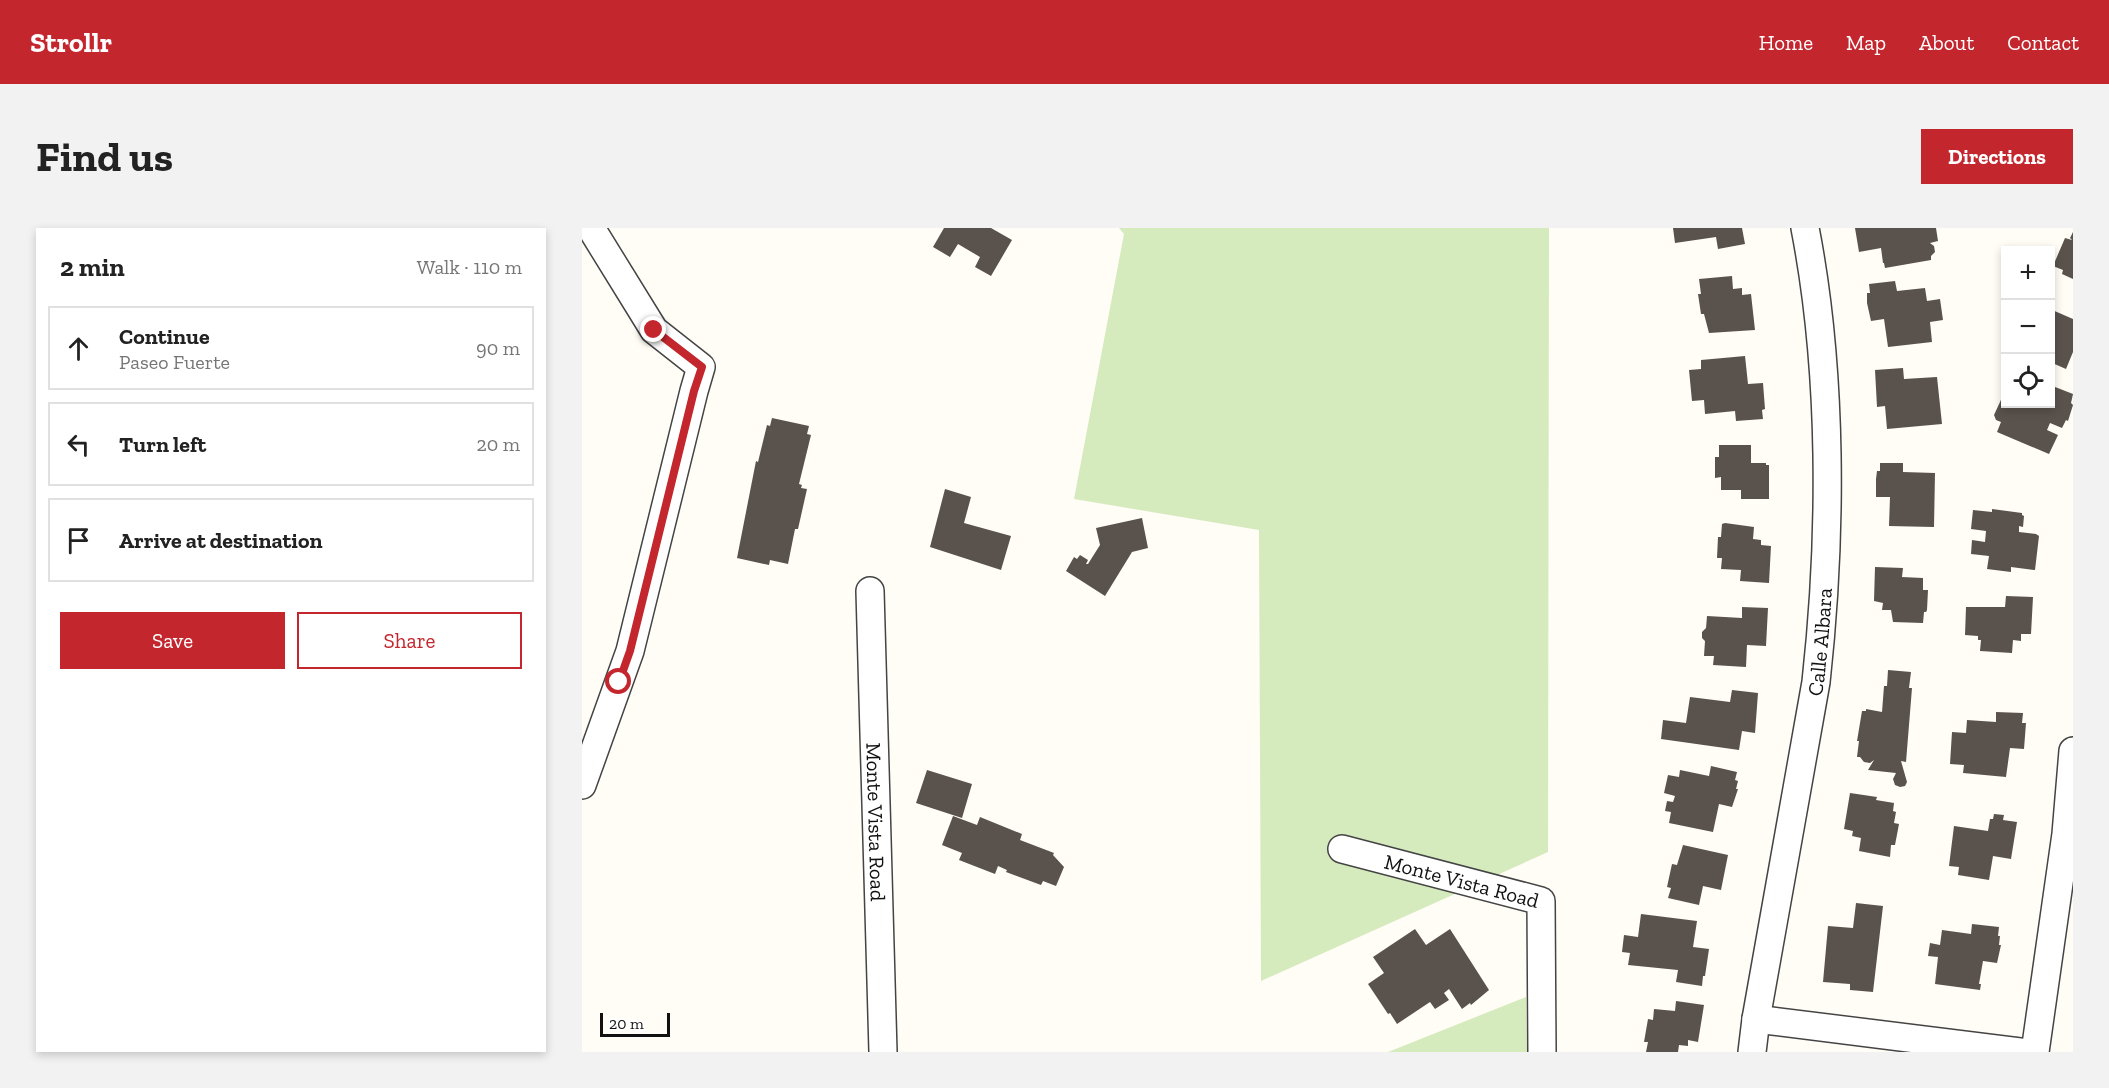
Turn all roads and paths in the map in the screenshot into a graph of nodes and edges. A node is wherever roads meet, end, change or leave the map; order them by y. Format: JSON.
{"nodes":[{"id":1,"x":591,"y":228,"type":"edge"},
{"id":2,"x":1805,"y":228,"type":"edge"},
{"id":3,"x":870,"y":591,"type":"dead end"},
{"id":4,"x":2073,"y":751,"type":"edge"},
{"id":5,"x":582,"y":785,"type":"edge"},
{"id":6,"x":2069,"y":835,"type":"edge"},
{"id":7,"x":1342,"y":849,"type":"dead end"},
{"id":8,"x":1755,"y":1019,"type":"junction"},
{"id":9,"x":883,"y":1052,"type":"edge"},
{"id":10,"x":1542,"y":1052,"type":"edge"},
{"id":11,"x":1752,"y":1052,"type":"edge"},
{"id":12,"x":2020,"y":1052,"type":"edge"},
{"id":13,"x":2035,"y":1052,"type":"edge"}],
"edges":[{"from":1,"to":5,"type":"street"},
{"from":2,"to":8,"type":"street","name":"Calle Albara"},
{"from":3,"to":9,"type":"street","name":"Monte Vista Road"},
{"from":4,"to":6,"type":"street"},
{"from":6,"to":13,"type":"street"},
{"from":7,"to":10,"type":"street","name":"Monte Vista Road"},
{"from":8,"to":11,"type":"street","name":"Calle Albara"},
{"from":8,"to":12,"type":"street"}]}
